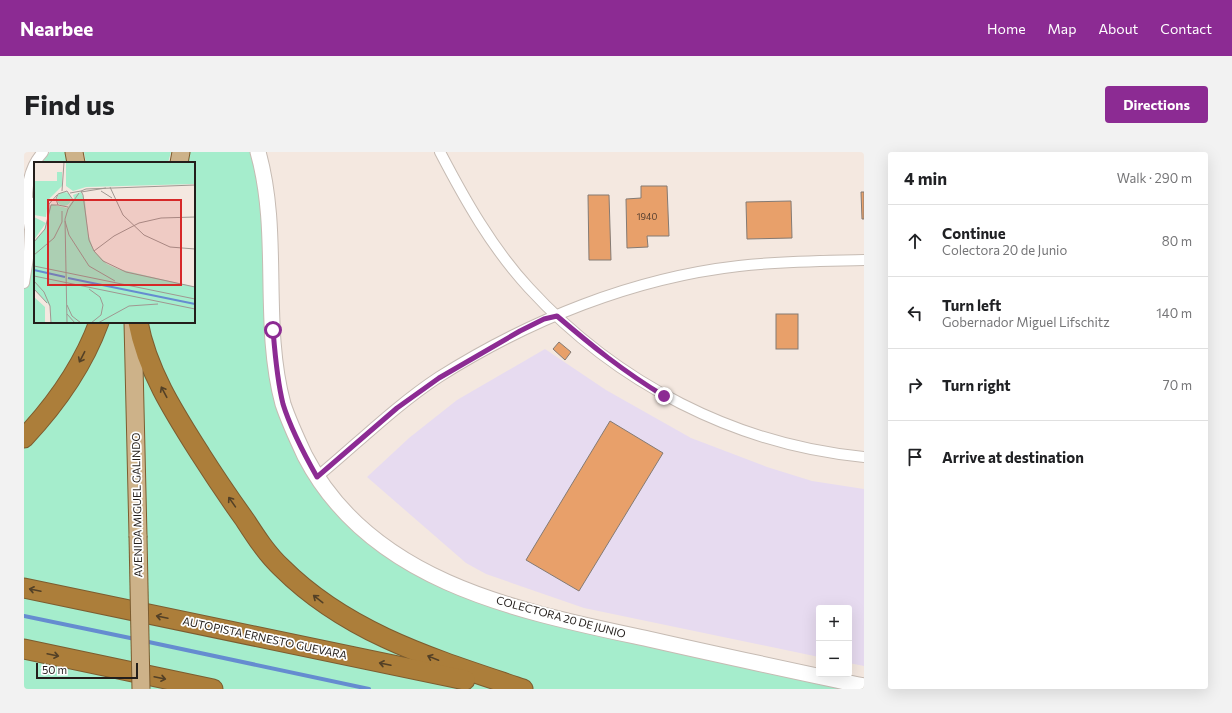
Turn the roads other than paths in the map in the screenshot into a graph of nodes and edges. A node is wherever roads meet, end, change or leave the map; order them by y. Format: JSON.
{"nodes":[{"id":1,"x":43,"y":152,"type":"edge"},
{"id":2,"x":74,"y":152,"type":"edge"},
{"id":3,"x":258,"y":152,"type":"edge"},
{"id":4,"x":440,"y":152,"type":"edge"},
{"id":5,"x":35,"y":162,"type":"edge"},
{"id":6,"x":76,"y":162,"type":"edge"},
{"id":7,"x":34,"y":164,"type":"edge"},
{"id":8,"x":34,"y":207,"type":"edge"},
{"id":9,"x":30,"y":229,"type":"junction"},
{"id":10,"x":864,"y":260,"type":"edge"},
{"id":11,"x":24,"y":284,"type":"edge"},
{"id":12,"x":557,"y":316,"type":"junction"},
{"id":13,"x":99,"y":323,"type":"edge"},
{"id":14,"x":133,"y":323,"type":"edge"},
{"id":15,"x":138,"y":323,"type":"edge"},
{"id":16,"x":24,"y":438,"type":"edge"},
{"id":17,"x":864,"y":457,"type":"edge"},
{"id":18,"x":317,"y":477,"type":"junction"},
{"id":19,"x":24,"y":588,"type":"edge"},
{"id":20,"x":24,"y":649,"type":"edge"},
{"id":21,"x":864,"y":686,"type":"edge"},
{"id":22,"x":141,"y":689,"type":"edge"},
{"id":23,"x":213,"y":689,"type":"edge"},
{"id":24,"x":506,"y":689,"type":"edge"},
{"id":25,"x":523,"y":689,"type":"edge"}],
"edges":[{"from":1,"to":5,"type":"street"},
{"from":2,"to":6,"type":"main road"},
{"from":3,"to":18,"type":"main road","name":"COLECTORA 20 DE JUNIO"},
{"from":4,"to":12,"type":"street"},
{"from":7,"to":9,"type":"street"},
{"from":8,"to":9,"type":"street"},
{"from":9,"to":11,"type":"street"},
{"from":10,"to":12,"type":"street"},
{"from":12,"to":17,"type":"street"},
{"from":12,"to":18,"type":"street"},
{"from":13,"to":16,"type":"highway","one_way":true},
{"from":14,"to":22,"type":"main road","name":"AVENIDA MIGUEL GALINDO","bridge":true},
{"from":25,"to":15,"type":"highway","one_way":true},
{"from":18,"to":21,"type":"main road","name":"COLECTORA 20 DE JUNIO"},
{"from":24,"to":19,"type":"highway","name":"AUTOPISTA ERNESTO GUEVARA","one_way":true},
{"from":20,"to":23,"type":"highway","one_way":true}]}
